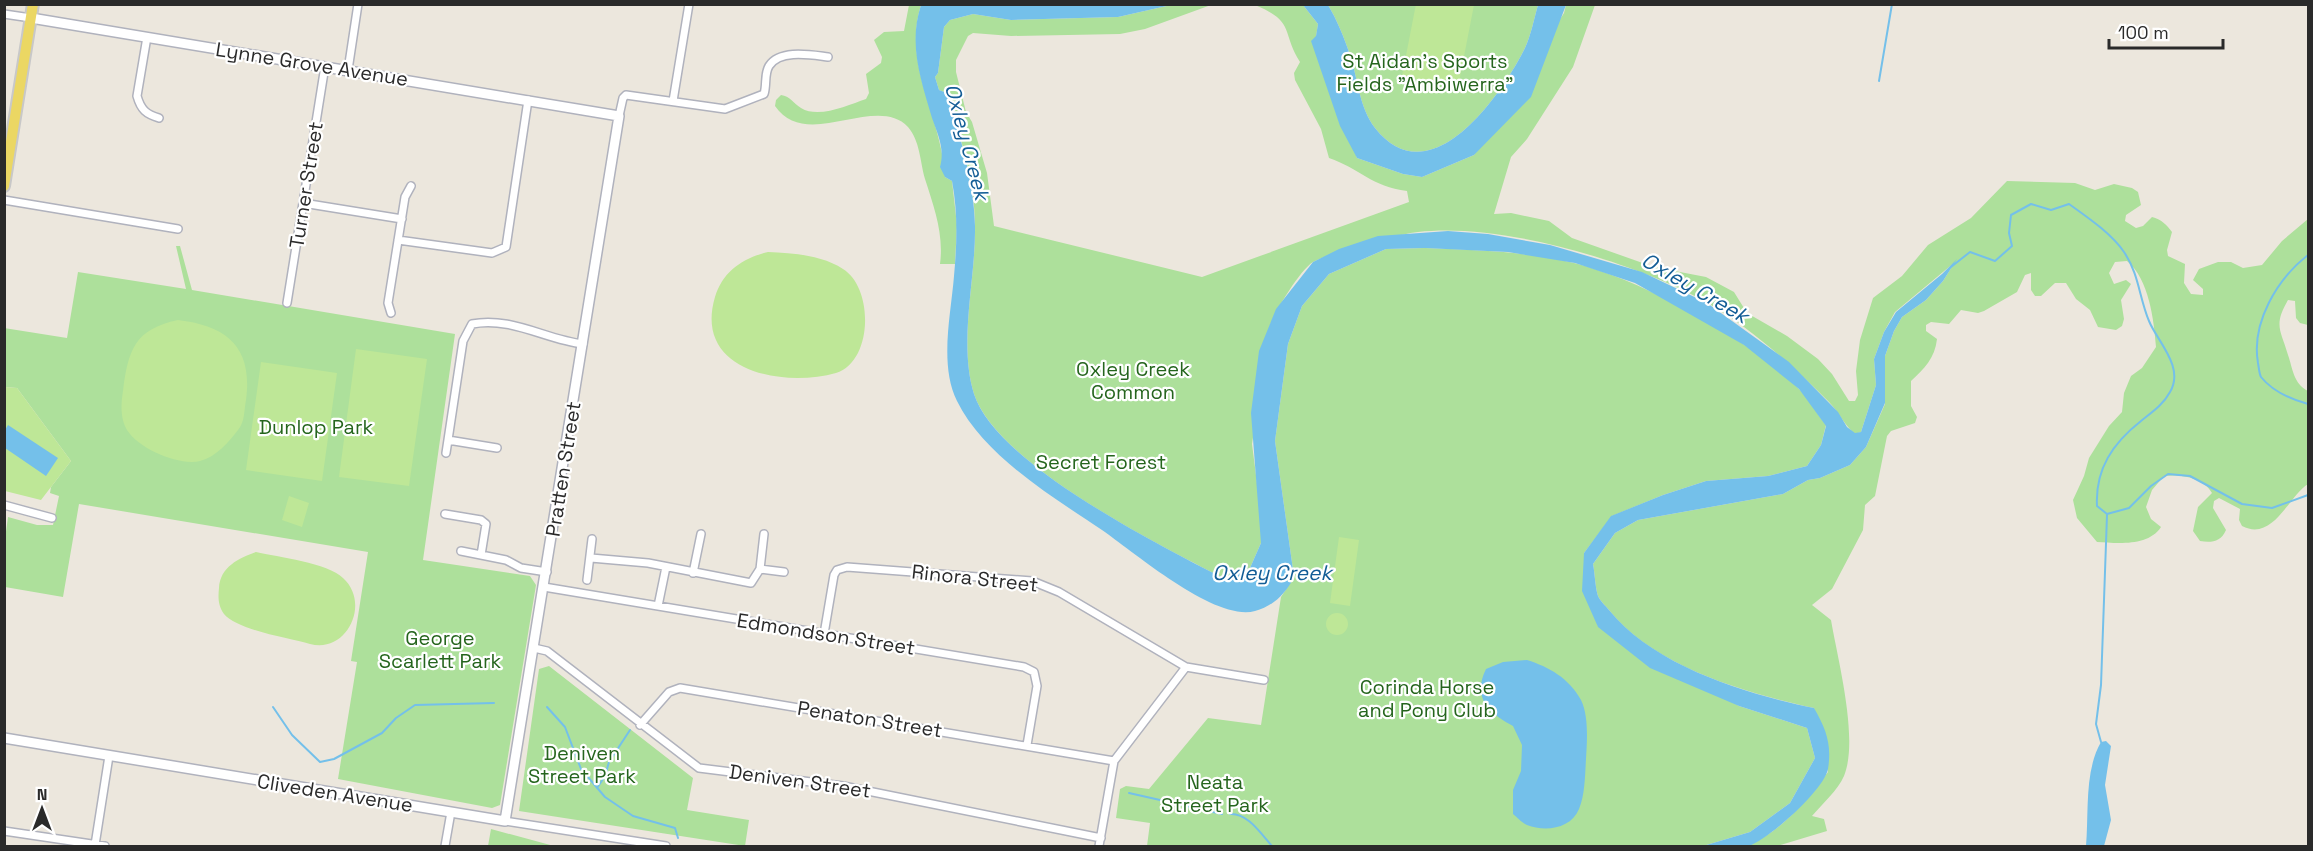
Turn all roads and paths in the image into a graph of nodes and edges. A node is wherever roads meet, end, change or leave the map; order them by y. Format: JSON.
{"nodes":[{"id":1,"x":33,"y":4,"type":"edge"},
{"id":2,"x":358,"y":4,"type":"edge"},
{"id":3,"x":689,"y":4,"type":"edge"},
{"id":4,"x":4,"y":14,"type":"edge"},
{"id":5,"x":31,"y":18,"type":"junction"},
{"id":6,"x":147,"y":37,"type":"junction"},
{"id":7,"x":828,"y":57,"type":"dead end"},
{"id":8,"x":325,"y":66,"type":"junction"},
{"id":9,"x":348,"y":70,"type":"junction"},
{"id":10,"x":528,"y":100,"type":"junction"},
{"id":11,"x":673,"y":101,"type":"junction"},
{"id":12,"x":619,"y":116,"type":"junction"},
{"id":13,"x":159,"y":118,"type":"dead end"},
{"id":14,"x":4,"y":186,"type":"edge"},
{"id":15,"x":411,"y":186,"type":"dead end"},
{"id":16,"x":4,"y":200,"type":"edge"},
{"id":17,"x":303,"y":202,"type":"junction"},
{"id":18,"x":402,"y":219,"type":"junction"},
{"id":19,"x":178,"y":229,"type":"dead end"},
{"id":20,"x":398,"y":240,"type":"junction"},
{"id":21,"x":287,"y":303,"type":"dead end"},
{"id":22,"x":391,"y":313,"type":"dead end"},
{"id":23,"x":583,"y":344,"type":"junction"},
{"id":24,"x":448,"y":440,"type":"junction"},
{"id":25,"x":497,"y":448,"type":"dead end"},
{"id":26,"x":446,"y":453,"type":"dead end"},
{"id":27,"x":4,"y":505,"type":"edge"},
{"id":28,"x":445,"y":514,"type":"dead end"},
{"id":29,"x":52,"y":518,"type":"dead end"},
{"id":30,"x":701,"y":534,"type":"dead end"},
{"id":31,"x":764,"y":534,"type":"dead end"},
{"id":32,"x":592,"y":539,"type":"dead end"},
{"id":33,"x":461,"y":551,"type":"dead end"},
{"id":34,"x":481,"y":555,"type":"junction"},
{"id":35,"x":591,"y":558,"type":"junction"},
{"id":36,"x":666,"y":567,"type":"junction"},
{"id":37,"x":760,"y":569,"type":"junction"},
{"id":38,"x":547,"y":572,"type":"junction"},
{"id":39,"x":784,"y":572,"type":"dead end"},
{"id":40,"x":693,"y":573,"type":"junction"},
{"id":41,"x":587,"y":580,"type":"dead end"},
{"id":42,"x":544,"y":587,"type":"junction"},
{"id":43,"x":658,"y":606,"type":"junction"},
{"id":44,"x":824,"y":634,"type":"junction"},
{"id":45,"x":534,"y":648,"type":"junction"},
{"id":46,"x":1186,"y":667,"type":"junction"},
{"id":47,"x":1264,"y":680,"type":"dead end"},
{"id":48,"x":640,"y":725,"type":"junction"},
{"id":49,"x":4,"y":738,"type":"edge"},
{"id":50,"x":1028,"y":745,"type":"junction"},
{"id":51,"x":109,"y":756,"type":"junction"},
{"id":52,"x":1114,"y":761,"type":"junction"},
{"id":53,"x":451,"y":812,"type":"junction"},
{"id":54,"x":505,"y":820,"type":"junction"},
{"id":55,"x":4,"y":831,"type":"edge"},
{"id":56,"x":1100,"y":842,"type":"edge"},
{"id":57,"x":95,"y":845,"type":"junction"},
{"id":58,"x":105,"y":846,"type":"edge"},
{"id":59,"x":445,"y":846,"type":"edge"},
{"id":60,"x":666,"y":846,"type":"edge"}],
"edges":[{"from":1,"to":5,"type":"main road"},
{"from":2,"to":9,"type":"street"},
{"from":3,"to":11,"type":"street"},
{"from":4,"to":5,"type":"street","name":"Lynne Grove Avenue"},
{"from":5,"to":6,"type":"street","name":"Lynne Grove Avenue"},
{"from":5,"to":14,"type":"main road"},
{"from":6,"to":8,"type":"street","name":"Lynne Grove Avenue"},
{"from":6,"to":13,"type":"street"},
{"from":7,"to":11,"type":"street"},
{"from":8,"to":9,"type":"street","name":"Lynne Grove Avenue"},
{"from":8,"to":17,"type":"street","name":"Turner Street"},
{"from":9,"to":10,"type":"street","name":"Lynne Grove Avenue"},
{"from":10,"to":12,"type":"street","name":"Lynne Grove Avenue"},
{"from":10,"to":20,"type":"street"},
{"from":11,"to":12,"type":"street"},
{"from":12,"to":23,"type":"street","name":"Pratten Street"},
{"from":15,"to":18,"type":"street"},
{"from":16,"to":19,"type":"street"},
{"from":17,"to":18,"type":"street"},
{"from":17,"to":21,"type":"street","name":"Turner Street"},
{"from":18,"to":20,"type":"street"},
{"from":20,"to":22,"type":"street"},
{"from":23,"to":24,"type":"street"},
{"from":23,"to":38,"type":"street","name":"Pratten Street"},
{"from":24,"to":25,"type":"street"},
{"from":24,"to":26,"type":"street"},
{"from":27,"to":29,"type":"street"},
{"from":28,"to":34,"type":"street"},
{"from":30,"to":40,"type":"street"},
{"from":31,"to":37,"type":"street"},
{"from":32,"to":35,"type":"street"},
{"from":33,"to":34,"type":"street"},
{"from":34,"to":38,"type":"street"},
{"from":35,"to":36,"type":"street"},
{"from":35,"to":41,"type":"street"},
{"from":36,"to":40,"type":"street"},
{"from":36,"to":43,"type":"street"},
{"from":37,"to":39,"type":"street"},
{"from":37,"to":40,"type":"street"},
{"from":38,"to":42,"type":"street","name":"Pratten Street"},
{"from":42,"to":43,"type":"street","name":"Edmondson Street"},
{"from":42,"to":45,"type":"street","name":"Pratten Street"},
{"from":43,"to":44,"type":"street","name":"Edmondson Street"},
{"from":44,"to":46,"type":"street","name":"Rinora Street"},
{"from":44,"to":50,"type":"street","name":"Edmondson Street"},
{"from":45,"to":48,"type":"street","name":"Deniven Street"},
{"from":45,"to":54,"type":"street","name":"Pratten Street"},
{"from":46,"to":47,"type":"street","name":"Rinora Street"},
{"from":46,"to":52,"type":"street"},
{"from":48,"to":50,"type":"street","name":"Penaton Street"},
{"from":48,"to":56,"type":"street","name":"Deniven Street"},
{"from":49,"to":51,"type":"street","name":"Cliveden Avenue"},
{"from":50,"to":52,"type":"street","name":"Penaton Street"},
{"from":51,"to":53,"type":"street","name":"Cliveden Avenue"},
{"from":51,"to":57,"type":"street"},
{"from":52,"to":56,"type":"street"},
{"from":53,"to":54,"type":"street","name":"Cliveden Avenue"},
{"from":53,"to":59,"type":"street"},
{"from":54,"to":60,"type":"street","name":"Cliveden Avenue"},
{"from":55,"to":57,"type":"street"},
{"from":57,"to":58,"type":"street"}]}
